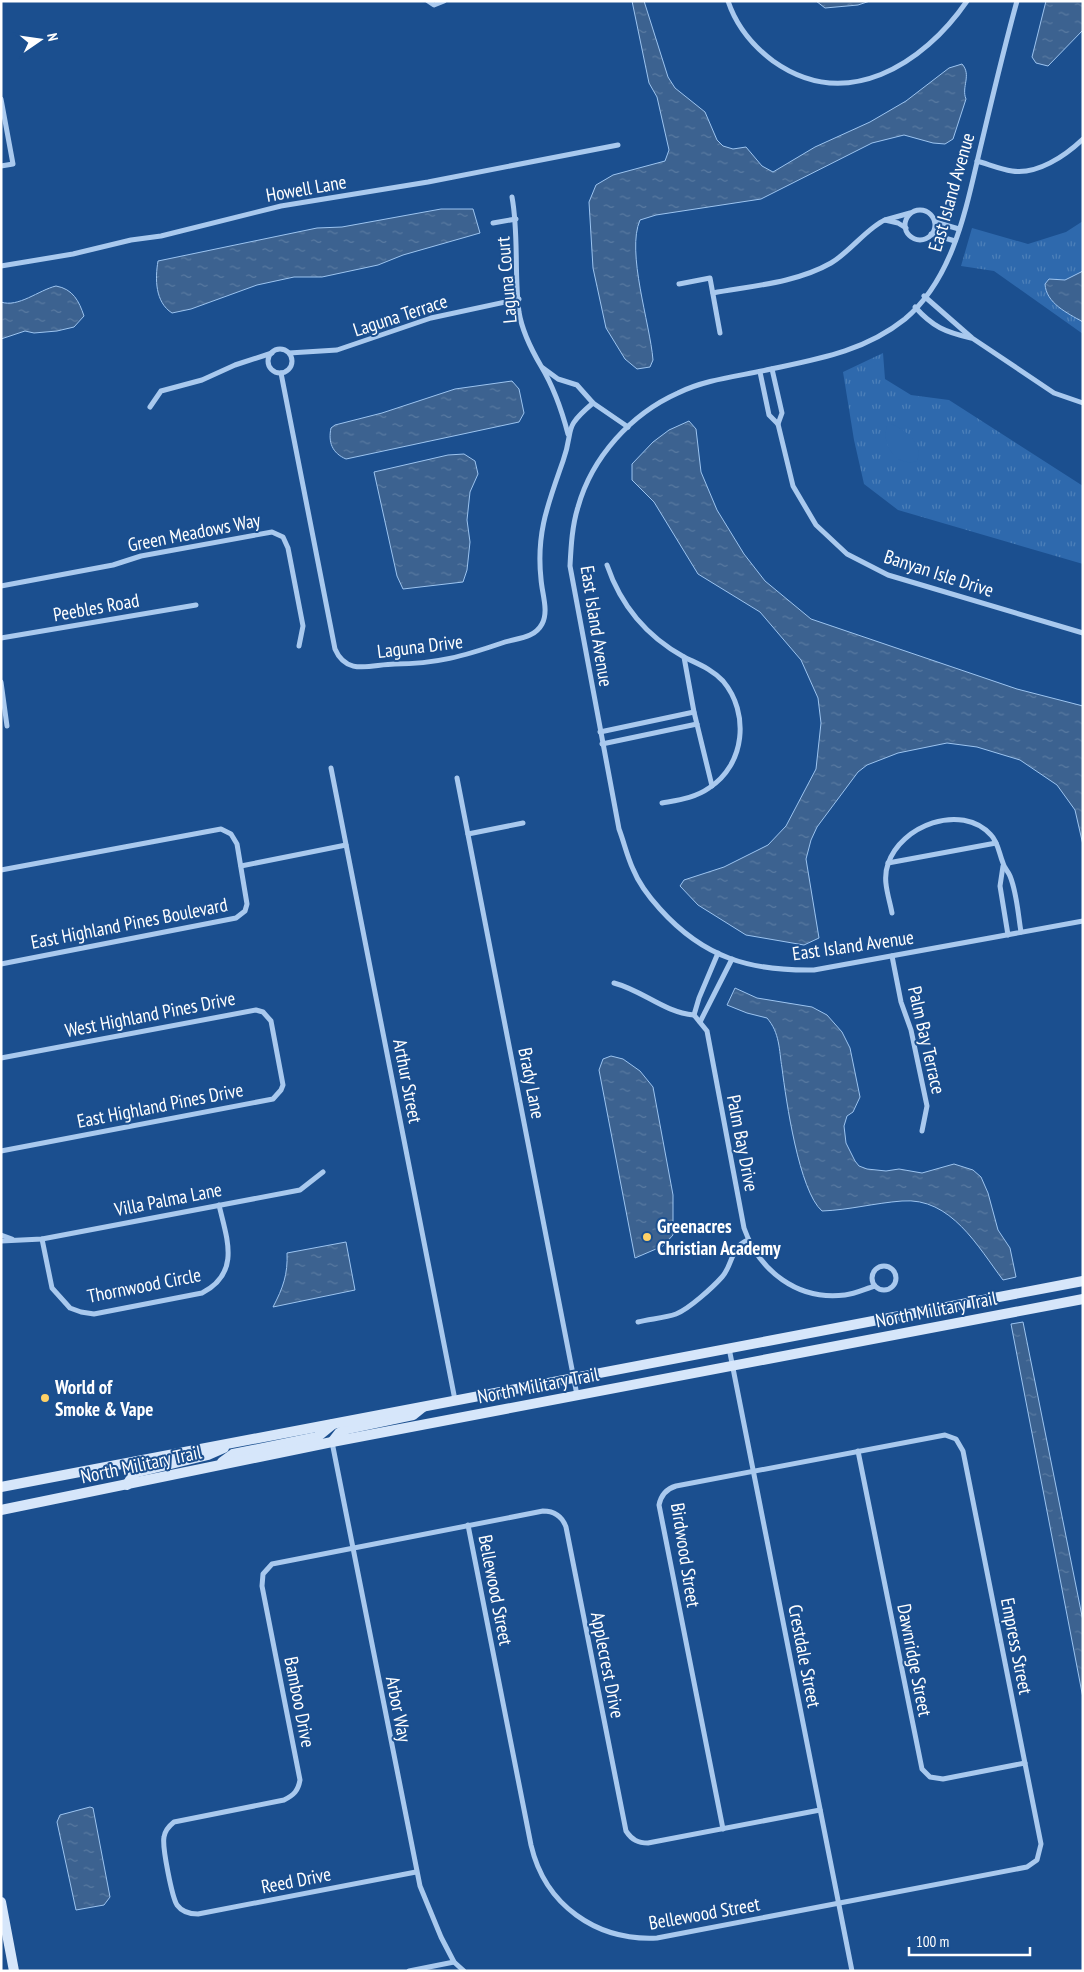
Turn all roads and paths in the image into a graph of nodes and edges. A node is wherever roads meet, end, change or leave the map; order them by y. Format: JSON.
{"nodes":[{"id":1,"x":428,"y":1,"type":"edge"},
{"id":2,"x":444,"y":1,"type":"edge"},
{"id":3,"x":728,"y":1,"type":"edge"},
{"id":4,"x":967,"y":1,"type":"edge"},
{"id":5,"x":1017,"y":1,"type":"edge"},
{"id":6,"x":1,"y":99,"type":"edge"},
{"id":7,"x":1083,"y":139,"type":"edge"},
{"id":8,"x":618,"y":145,"type":"dead end"},
{"id":9,"x":977,"y":161,"type":"junction"},
{"id":10,"x":1,"y":166,"type":"edge"},
{"id":11,"x":512,"y":197,"type":"dead end"},
{"id":12,"x":911,"y":213,"type":"junction"},
{"id":13,"x":516,"y":218,"type":"junction"},
{"id":14,"x":885,"y":220,"type":"junction"},
{"id":15,"x":935,"y":222,"type":"junction"},
{"id":16,"x":493,"y":223,"type":"dead end"},
{"id":17,"x":906,"y":228,"type":"junction"},
{"id":18,"x":959,"y":229,"type":"junction"},
{"id":19,"x":931,"y":234,"type":"junction"},
{"id":20,"x":955,"y":241,"type":"junction"},
{"id":21,"x":1,"y":266,"type":"edge"},
{"id":22,"x":679,"y":284,"type":"dead end"},
{"id":23,"x":713,"y":293,"type":"junction"},
{"id":24,"x":924,"y":296,"type":"junction"},
{"id":25,"x":519,"y":299,"type":"junction"},
{"id":26,"x":915,"y":307,"type":"junction"},
{"id":27,"x":720,"y":333,"type":"dead end"},
{"id":28,"x":972,"y":338,"type":"junction"},
{"id":29,"x":272,"y":353,"type":"junction"},
{"id":30,"x":289,"y":353,"type":"junction"},
{"id":31,"x":541,"y":366,"type":"junction"},
{"id":32,"x":772,"y":369,"type":"junction"},
{"id":33,"x":760,"y":372,"type":"junction"},
{"id":34,"x":280,"y":373,"type":"junction"},
{"id":35,"x":593,"y":403,"type":"junction"},
{"id":36,"x":1083,"y":404,"type":"edge"},
{"id":37,"x":150,"y":407,"type":"dead end"},
{"id":38,"x":778,"y":424,"type":"junction"},
{"id":39,"x":628,"y":427,"type":"junction"},
{"id":40,"x":568,"y":434,"type":"junction"},
{"id":41,"x":606,"y":565,"type":"dead end"},
{"id":42,"x":1,"y":586,"type":"edge"},
{"id":43,"x":196,"y":605,"type":"dead end"},
{"id":44,"x":1083,"y":633,"type":"edge"},
{"id":45,"x":1,"y":638,"type":"edge"},
{"id":46,"x":299,"y":646,"type":"dead end"},
{"id":47,"x":684,"y":657,"type":"junction"},
{"id":48,"x":1,"y":682,"type":"edge"},
{"id":49,"x":694,"y":712,"type":"junction"},
{"id":50,"x":697,"y":724,"type":"junction"},
{"id":51,"x":7,"y":726,"type":"dead end"},
{"id":52,"x":600,"y":732,"type":"junction"},
{"id":53,"x":602,"y":744,"type":"junction"},
{"id":54,"x":331,"y":768,"type":"dead end"},
{"id":55,"x":457,"y":778,"type":"dead end"},
{"id":56,"x":712,"y":786,"type":"junction"},
{"id":57,"x":662,"y":803,"type":"dead end"},
{"id":58,"x":523,"y":823,"type":"dead end"},
{"id":59,"x":468,"y":834,"type":"junction"},
{"id":60,"x":996,"y":842,"type":"junction"},
{"id":61,"x":346,"y":845,"type":"junction"},
{"id":62,"x":888,"y":863,"type":"junction"},
{"id":63,"x":241,"y":866,"type":"junction"},
{"id":64,"x":1004,"y":866,"type":"junction"},
{"id":65,"x":1,"y":870,"type":"edge"},
{"id":66,"x":892,"y":913,"type":"dead end"},
{"id":67,"x":1083,"y":920,"type":"edge"},
{"id":68,"x":1021,"y":932,"type":"junction"},
{"id":69,"x":1008,"y":935,"type":"junction"},
{"id":70,"x":718,"y":954,"type":"junction"},
{"id":71,"x":892,"y":956,"type":"junction"},
{"id":72,"x":732,"y":959,"type":"junction"},
{"id":73,"x":1,"y":964,"type":"edge"},
{"id":74,"x":614,"y":983,"type":"dead end"},
{"id":75,"x":694,"y":1015,"type":"junction"},
{"id":76,"x":700,"y":1022,"type":"junction"},
{"id":77,"x":277,"y":1051,"type":"joint"},
{"id":78,"x":1,"y":1058,"type":"edge"},
{"id":79,"x":922,"y":1131,"type":"dead end"},
{"id":80,"x":1,"y":1151,"type":"edge"},
{"id":81,"x":323,"y":1172,"type":"dead end"},
{"id":82,"x":219,"y":1205,"type":"junction"},
{"id":83,"x":1,"y":1235,"type":"edge"},
{"id":84,"x":42,"y":1239,"type":"junction"},
{"id":85,"x":13,"y":1240,"type":"junction"},
{"id":86,"x":748,"y":1240,"type":"junction"},
{"id":87,"x":1,"y":1241,"type":"edge"},
{"id":88,"x":1083,"y":1280,"type":"edge"},
{"id":89,"x":875,"y":1286,"type":"junction"},
{"id":90,"x":1083,"y":1299,"type":"edge"},
{"id":91,"x":638,"y":1322,"type":"dead end"},
{"id":92,"x":728,"y":1348,"type":"junction"},
{"id":93,"x":732,"y":1365,"type":"junction"},
{"id":94,"x":574,"y":1377,"type":"junction"},
{"id":95,"x":577,"y":1395,"type":"junction"},
{"id":96,"x":456,"y":1400,"type":"junction"},
{"id":97,"x":424,"y":1406,"type":"junction"},
{"id":98,"x":334,"y":1424,"type":"junction"},
{"id":99,"x":956,"y":1440,"type":"joint"},
{"id":100,"x":236,"y":1442,"type":"junction"},
{"id":101,"x":332,"y":1442,"type":"junction"},
{"id":102,"x":858,"y":1451,"type":"junction"},
{"id":103,"x":220,"y":1464,"type":"junction"},
{"id":104,"x":753,"y":1471,"type":"junction"},
{"id":105,"x":128,"y":1485,"type":"junction"},
{"id":106,"x":1,"y":1487,"type":"edge"},
{"id":107,"x":1,"y":1510,"type":"edge"},
{"id":108,"x":468,"y":1526,"type":"junction"},
{"id":109,"x":352,"y":1548,"type":"junction"},
{"id":110,"x":1024,"y":1763,"type":"junction"},
{"id":111,"x":820,"y":1810,"type":"junction"},
{"id":112,"x":722,"y":1828,"type":"junction"},
{"id":113,"x":1037,"y":1860,"type":"joint"},
{"id":114,"x":416,"y":1872,"type":"junction"},
{"id":115,"x":1,"y":1902,"type":"edge"},
{"id":116,"x":838,"y":1904,"type":"junction"},
{"id":117,"x":182,"y":1910,"type":"joint"},
{"id":118,"x":6,"y":1953,"type":"edge"},
{"id":119,"x":454,"y":1962,"type":"junction"},
{"id":120,"x":14,"y":1971,"type":"edge"},
{"id":121,"x":409,"y":1971,"type":"edge"},
{"id":122,"x":464,"y":1971,"type":"edge"},
{"id":123,"x":852,"y":1971,"type":"edge"}],
"edges":[{"from":1,"to":2,"type":"street"},
{"from":3,"to":4,"type":"street"},
{"from":5,"to":9,"type":"street","name":"East Island Avenue"},
{"from":6,"to":10,"type":"street"},
{"from":7,"to":9,"type":"street"},
{"from":8,"to":21,"type":"street","name":"Howell Lane"},
{"from":9,"to":18,"type":"street","name":"East Island Avenue"},
{"from":11,"to":13,"type":"street","name":"Laguna Court"},
{"from":12,"to":14,"type":"street"},
{"from":12,"to":15,"type":"street"},
{"from":12,"to":17,"type":"street"},
{"from":13,"to":16,"type":"street","name":"Laguna Court"},
{"from":13,"to":25,"type":"street","name":"Laguna Court"},
{"from":14,"to":17,"type":"street"},
{"from":14,"to":23,"type":"street"},
{"from":15,"to":18,"type":"street"},
{"from":15,"to":19,"type":"street"},
{"from":17,"to":19,"type":"street"},
{"from":18,"to":20,"type":"street","name":"East Island Avenue"},
{"from":19,"to":20,"type":"street"},
{"from":20,"to":24,"type":"street","name":"East Island Avenue"},
{"from":22,"to":23,"type":"street"},
{"from":23,"to":27,"type":"street"},
{"from":24,"to":26,"type":"street","name":"East Island Avenue"},
{"from":24,"to":28,"type":"street"},
{"from":25,"to":30,"type":"street","name":"Laguna Terrace"},
{"from":25,"to":31,"type":"street","name":"Laguna Court"},
{"from":26,"to":28,"type":"street"},
{"from":26,"to":32,"type":"street","name":"East Island Avenue"},
{"from":28,"to":36,"type":"street"},
{"from":29,"to":30,"type":"street","name":"Laguna Terrace"},
{"from":29,"to":34,"type":"street"},
{"from":29,"to":37,"type":"street","name":"Laguna Terrace"},
{"from":30,"to":34,"type":"street"},
{"from":31,"to":35,"type":"street","name":"Laguna Court"},
{"from":31,"to":40,"type":"street","name":"Laguna Court"},
{"from":32,"to":33,"type":"street","name":"East Island Avenue"},
{"from":32,"to":38,"type":"street","name":"Banyan Isle Drive"},
{"from":33,"to":38,"type":"street","name":"Banyan Isle Drive"},
{"from":33,"to":39,"type":"street","name":"East Island Avenue"},
{"from":34,"to":40,"type":"street","name":"Laguna Drive"},
{"from":35,"to":39,"type":"street"},
{"from":35,"to":40,"type":"street","name":"Laguna Drive"},
{"from":38,"to":44,"type":"street","name":"Banyan Isle Drive"},
{"from":39,"to":52,"type":"street","name":"East Island Avenue"},
{"from":41,"to":47,"type":"street"},
{"from":42,"to":46,"type":"street","name":"Green Meadows Way"},
{"from":43,"to":45,"type":"street","name":"Peebles Road"},
{"from":47,"to":49,"type":"street"},
{"from":47,"to":56,"type":"street"},
{"from":48,"to":51,"type":"street"},
{"from":49,"to":50,"type":"street"},
{"from":49,"to":52,"type":"street"},
{"from":50,"to":53,"type":"street"},
{"from":50,"to":56,"type":"street"},
{"from":52,"to":53,"type":"street","name":"East Island Avenue"},
{"from":53,"to":70,"type":"street","name":"East Island Avenue"},
{"from":54,"to":61,"type":"street","name":"Arthur Street"},
{"from":55,"to":59,"type":"street","name":"Brady Lane"},
{"from":56,"to":57,"type":"street"},
{"from":58,"to":59,"type":"street"},
{"from":59,"to":94,"type":"street","name":"Brady Lane"},
{"from":60,"to":62,"type":"street"},
{"from":60,"to":62,"type":"street"},
{"from":60,"to":64,"type":"street"},
{"from":61,"to":63,"type":"street"},
{"from":61,"to":96,"type":"street","name":"Arthur Street"},
{"from":62,"to":66,"type":"street"},
{"from":63,"to":65,"type":"street","name":"East Highland Pines Boulevard"},
{"from":63,"to":73,"type":"street","name":"East Highland Pines Boulevard"},
{"from":64,"to":68,"type":"street"},
{"from":64,"to":69,"type":"street"},
{"from":67,"to":68,"type":"street","name":"East Island Avenue"},
{"from":68,"to":69,"type":"street","name":"East Island Avenue"},
{"from":69,"to":71,"type":"street","name":"East Island Avenue"},
{"from":70,"to":72,"type":"street","name":"East Island Avenue"},
{"from":70,"to":75,"type":"street"},
{"from":71,"to":72,"type":"street","name":"East Island Avenue"},
{"from":71,"to":79,"type":"street","name":"Palm Bay Terrace"},
{"from":72,"to":76,"type":"street"},
{"from":74,"to":75,"type":"street"},
{"from":75,"to":76,"type":"street","name":"Palm Bay Drive"},
{"from":76,"to":86,"type":"street","name":"Palm Bay Drive"},
{"from":77,"to":78,"type":"street","name":"West Highland Pines Drive"},
{"from":77,"to":80,"type":"street","name":"East Highland Pines Drive"},
{"from":81,"to":82,"type":"street","name":"Villa Palma Lane"},
{"from":82,"to":84,"type":"street","name":"Villa Palma Lane"},
{"from":82,"to":84,"type":"street","name":"Thornwood Circle"},
{"from":83,"to":85,"type":"street","name":"Villa Palma Lane"},
{"from":84,"to":85,"type":"street","name":"Villa Palma Lane"},
{"from":85,"to":87,"type":"street","name":"Villa Palma Lane"},
{"from":86,"to":89,"type":"street","name":"Palm Bay Drive"},
{"from":86,"to":91,"type":"street"},
{"from":88,"to":92,"type":"main road","name":"North Military Trail"},
{"from":89,"to":89,"type":"street","name":"Palm Bay Drive"},
{"from":90,"to":93,"type":"main road","name":"North Military Trail"},
{"from":92,"to":93,"type":"street","name":"Crestdale Street"},
{"from":92,"to":94,"type":"main road","name":"North Military Trail"},
{"from":93,"to":95,"type":"main road","name":"North Military Trail"},
{"from":93,"to":104,"type":"street","name":"Crestdale Street"},
{"from":94,"to":95,"type":"street","name":"Brady Lane"},
{"from":94,"to":96,"type":"main road","name":"North Military Trail"},
{"from":95,"to":101,"type":"main road","name":"North Military Trail"},
{"from":96,"to":97,"type":"main road","name":"North Military Trail"},
{"from":97,"to":98,"type":"main road","name":"North Military Trail"},
{"from":97,"to":101,"type":"main road"},
{"from":98,"to":100,"type":"main road","name":"North Military Trail"},
{"from":98,"to":103,"type":"main road"},
{"from":99,"to":102,"type":"street","name":"Birdwood Street"},
{"from":99,"to":110,"type":"street","name":"Empress Street"},
{"from":100,"to":105,"type":"main road"},
{"from":100,"to":106,"type":"main road","name":"North Military Trail"},
{"from":101,"to":103,"type":"main road","name":"North Military Trail"},
{"from":101,"to":109,"type":"street","name":"Arbor Way"},
{"from":102,"to":104,"type":"street","name":"Birdwood Street"},
{"from":102,"to":110,"type":"street","name":"Dawnridge Street"},
{"from":103,"to":105,"type":"main road","name":"North Military Trail"},
{"from":104,"to":111,"type":"street","name":"Crestdale Street"},
{"from":104,"to":112,"type":"street","name":"Birdwood Street"},
{"from":105,"to":107,"type":"main road","name":"North Military Trail"},
{"from":108,"to":109,"type":"street","name":"Applecrest Drive"},
{"from":108,"to":112,"type":"street","name":"Applecrest Drive"},
{"from":108,"to":116,"type":"street","name":"Bellewood Street"},
{"from":109,"to":114,"type":"street","name":"Arbor Way"},
{"from":109,"to":117,"type":"street","name":"Bamboo Drive"},
{"from":110,"to":113,"type":"street","name":"Empress Street"},
{"from":111,"to":112,"type":"street","name":"Applecrest Drive"},
{"from":111,"to":116,"type":"street","name":"Crestdale Street"},
{"from":113,"to":116,"type":"street","name":"Bellewood Street"},
{"from":114,"to":117,"type":"street","name":"Reed Drive"},
{"from":114,"to":119,"type":"street","name":"Arbor Way"},
{"from":115,"to":118,"type":"main road"},
{"from":116,"to":123,"type":"street","name":"Crestdale Street"},
{"from":118,"to":120,"type":"main road"},
{"from":119,"to":121,"type":"street"},
{"from":119,"to":122,"type":"street","name":"Arbor Way"}]}
